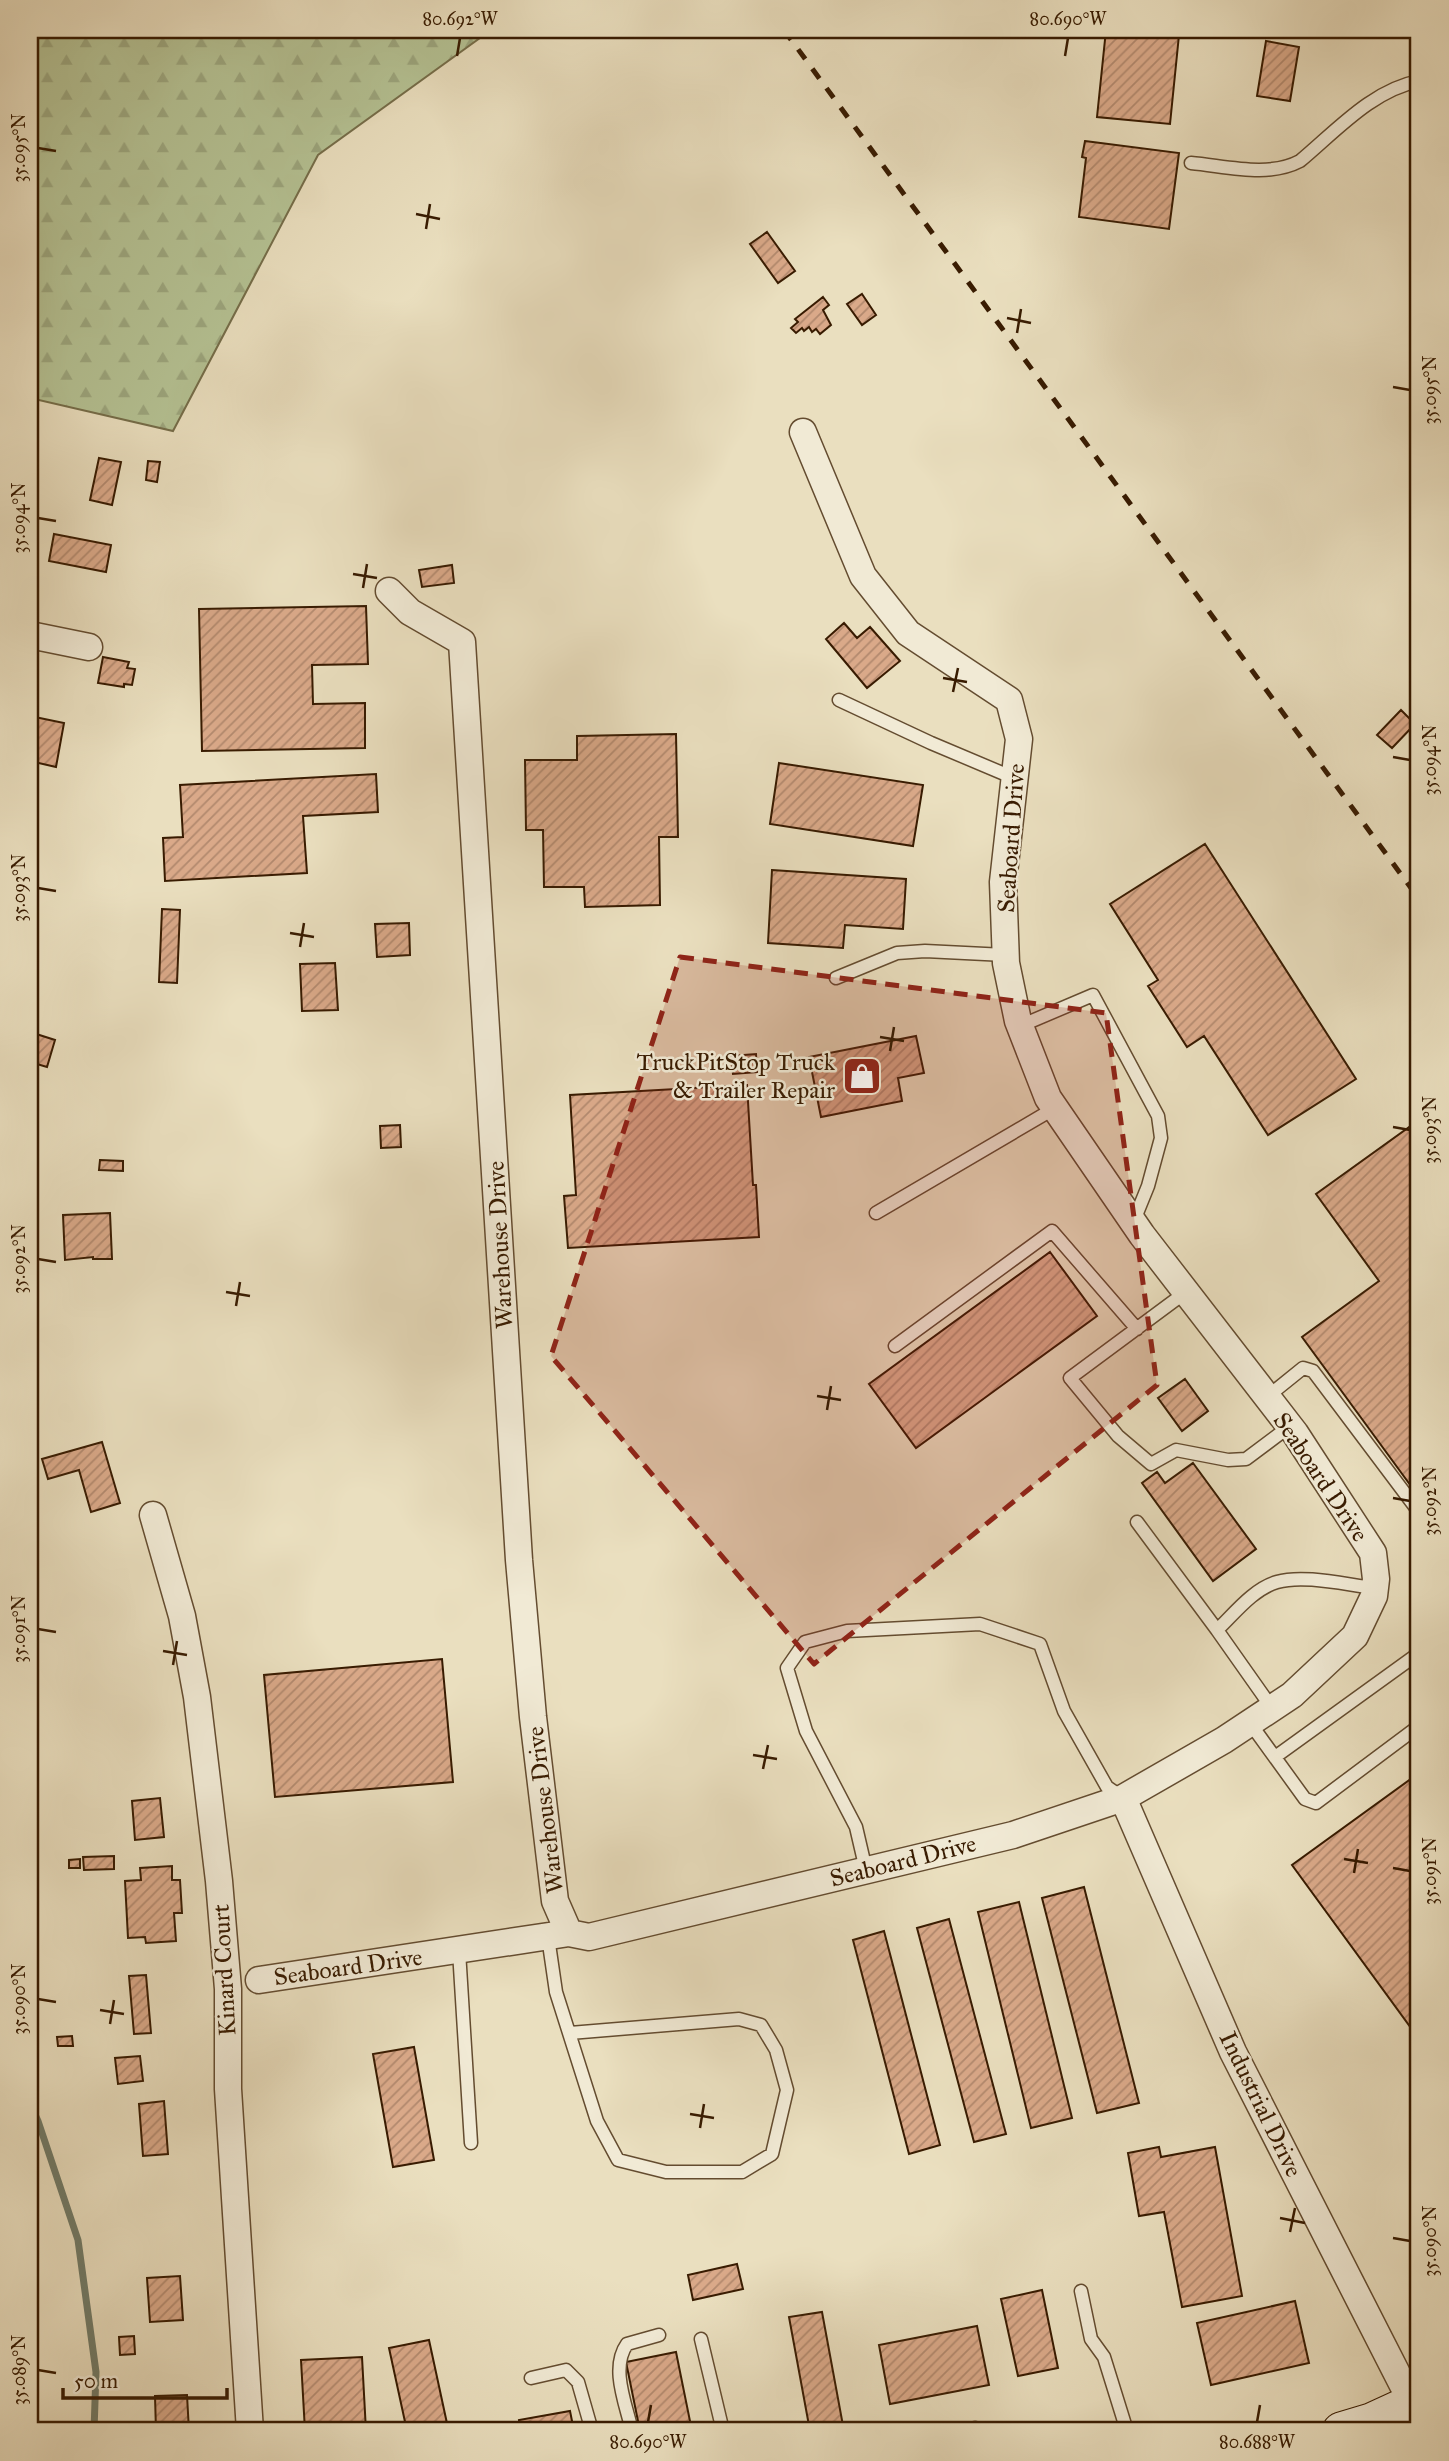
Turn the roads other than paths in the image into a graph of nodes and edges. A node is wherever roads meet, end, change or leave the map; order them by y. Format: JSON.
{"nodes":[{"id":1,"x":1419,"y":81,"type":"edge"},
{"id":2,"x":1191,"y":163,"type":"dead end"},
{"id":3,"x":803,"y":432,"type":"dead end"},
{"id":4,"x":389,"y":591,"type":"dead end"},
{"id":5,"x":30,"y":635,"type":"edge"},
{"id":6,"x":89,"y":647,"type":"dead end"},
{"id":7,"x":839,"y":700,"type":"dead end"},
{"id":8,"x":1014,"y":778,"type":"junction"},
{"id":9,"x":1005,"y":955,"type":"junction"},
{"id":10,"x":836,"y":978,"type":"dead end"},
{"id":11,"x":1020,"y":1026,"type":"junction"},
{"id":12,"x":1055,"y":1108,"type":"junction"},
{"id":13,"x":876,"y":1213,"type":"dead end"},
{"id":14,"x":1133,"y":1223,"type":"junction"},
{"id":15,"x":1186,"y":1292,"type":"junction"},
{"id":16,"x":1136,"y":1329,"type":"junction"},
{"id":17,"x":895,"y":1346,"type":"dead end"},
{"id":18,"x":1267,"y":1397,"type":"junction"},
{"id":19,"x":1290,"y":1426,"type":"junction"},
{"id":20,"x":1419,"y":1512,"type":"edge"},
{"id":21,"x":153,"y":1516,"type":"dead end"},
{"id":22,"x":1138,"y":1522,"type":"dead end"},
{"id":23,"x":1375,"y":1588,"type":"junction"},
{"id":24,"x":1217,"y":1630,"type":"junction"},
{"id":25,"x":1419,"y":1653,"type":"edge"},
{"id":26,"x":1272,"y":1708,"type":"junction"},
{"id":27,"x":1250,"y":1723,"type":"junction"},
{"id":28,"x":1419,"y":1726,"type":"edge"},
{"id":29,"x":1275,"y":1757,"type":"junction"},
{"id":30,"x":1124,"y":1798,"type":"junction"},
{"id":31,"x":866,"y":1870,"type":"junction"},
{"id":32,"x":558,"y":1935,"type":"junction"},
{"id":33,"x":459,"y":1951,"type":"junction"},
{"id":34,"x":259,"y":1980,"type":"dead end"},
{"id":35,"x":570,"y":2033,"type":"junction"},
{"id":36,"x":471,"y":2143,"type":"dead end"},
{"id":37,"x":1081,"y":2291,"type":"dead end"},
{"id":38,"x":660,"y":2335,"type":"dead end"},
{"id":39,"x":701,"y":2339,"type":"dead end"},
{"id":40,"x":531,"y":2378,"type":"dead end"},
{"id":41,"x":1416,"y":2401,"type":"edge"},
{"id":42,"x":250,"y":2431,"type":"edge"},
{"id":43,"x":592,"y":2431,"type":"edge"},
{"id":44,"x":632,"y":2431,"type":"edge"},
{"id":45,"x":723,"y":2431,"type":"edge"},
{"id":46,"x":1127,"y":2431,"type":"edge"},
{"id":47,"x":1341,"y":2431,"type":"edge"}],
"edges":[{"from":1,"to":2,"type":"lane"},
{"from":3,"to":8,"type":"street","name":"Seaboard Drive"},
{"from":4,"to":32,"type":"street","name":"Warehouse Drive"},
{"from":5,"to":6,"type":"street"},
{"from":7,"to":8,"type":"lane"},
{"from":8,"to":9,"type":"street","name":"Seaboard Drive"},
{"from":9,"to":10,"type":"lane"},
{"from":9,"to":11,"type":"street","name":"Seaboard Drive"},
{"from":11,"to":12,"type":"street","name":"Seaboard Drive"},
{"from":11,"to":14,"type":"lane"},
{"from":12,"to":13,"type":"lane"},
{"from":12,"to":14,"type":"street","name":"Seaboard Drive"},
{"from":14,"to":15,"type":"street","name":"Seaboard Drive"},
{"from":15,"to":16,"type":"lane"},
{"from":15,"to":18,"type":"street","name":"Seaboard Drive"},
{"from":16,"to":17,"type":"lane"},
{"from":16,"to":19,"type":"lane"},
{"from":18,"to":19,"type":"street","name":"Seaboard Drive"},
{"from":18,"to":20,"type":"lane"},
{"from":19,"to":23,"type":"street","name":"Seaboard Drive"},
{"from":21,"to":42,"type":"street","name":"Kinard Court"},
{"from":22,"to":24,"type":"lane"},
{"from":23,"to":24,"type":"lane"},
{"from":23,"to":26,"type":"street","name":"Seaboard Drive"},
{"from":24,"to":26,"type":"lane"},
{"from":25,"to":29,"type":"lane"},
{"from":26,"to":27,"type":"street","name":"Seaboard Drive"},
{"from":27,"to":29,"type":"lane"},
{"from":27,"to":30,"type":"street","name":"Seaboard Drive"},
{"from":28,"to":29,"type":"lane"},
{"from":30,"to":31,"type":"street","name":"Seaboard Drive"},
{"from":30,"to":31,"type":"lane"},
{"from":30,"to":41,"type":"street","name":"Industrial Drive"},
{"from":31,"to":32,"type":"street","name":"Seaboard Drive"},
{"from":32,"to":33,"type":"street","name":"Seaboard Drive"},
{"from":32,"to":35,"type":"lane"},
{"from":33,"to":34,"type":"street","name":"Seaboard Drive"},
{"from":33,"to":36,"type":"lane"},
{"from":35,"to":35,"type":"lane"},
{"from":37,"to":46,"type":"lane"},
{"from":38,"to":44,"type":"lane"},
{"from":39,"to":45,"type":"lane"},
{"from":40,"to":43,"type":"lane"},
{"from":41,"to":47,"type":"main road"}]}
